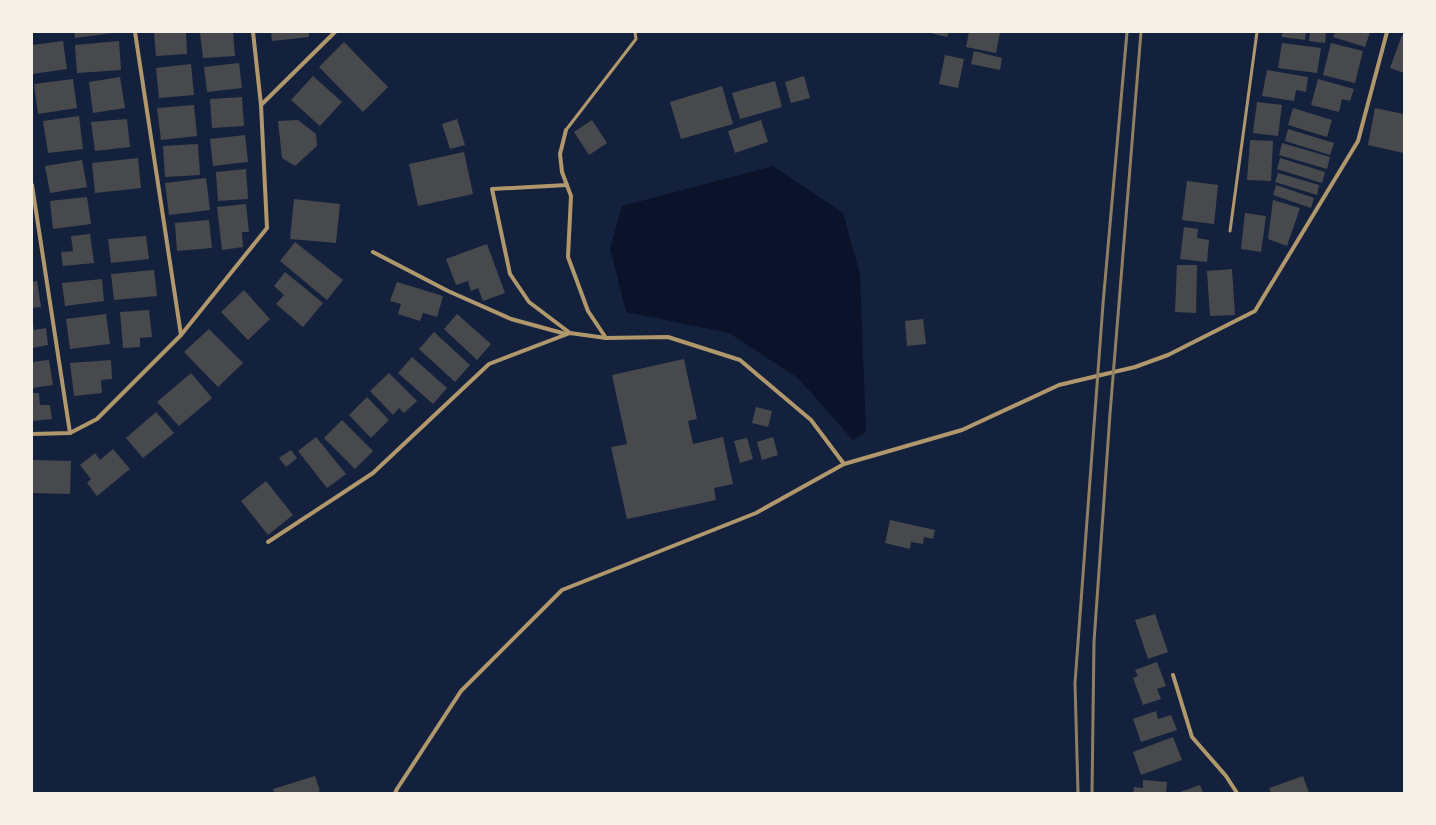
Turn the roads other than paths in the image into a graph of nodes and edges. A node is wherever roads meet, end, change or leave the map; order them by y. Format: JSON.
{"nodes":[{"id":1,"x":135,"y":32,"type":"edge"},
{"id":2,"x":253,"y":32,"type":"edge"},
{"id":3,"x":335,"y":32,"type":"edge"},
{"id":4,"x":635,"y":32,"type":"edge"},
{"id":5,"x":1257,"y":32,"type":"edge"},
{"id":6,"x":1387,"y":32,"type":"edge"},
{"id":7,"x":261,"y":105,"type":"junction"},
{"id":8,"x":566,"y":130,"type":"joint"},
{"id":9,"x":32,"y":185,"type":"edge"},
{"id":10,"x":567,"y":185,"type":"junction"},
{"id":11,"x":1230,"y":231,"type":"dead end"},
{"id":12,"x":373,"y":252,"type":"dead end"},
{"id":13,"x":568,"y":334,"type":"junction"},
{"id":14,"x":181,"y":335,"type":"junction"},
{"id":15,"x":606,"y":338,"type":"junction"},
{"id":16,"x":70,"y":433,"type":"junction"},
{"id":17,"x":32,"y":434,"type":"edge"},
{"id":18,"x":844,"y":464,"type":"junction"},
{"id":19,"x":268,"y":542,"type":"dead end"},
{"id":20,"x":1173,"y":675,"type":"dead end"},
{"id":21,"x":395,"y":793,"type":"edge"},
{"id":22,"x":1237,"y":793,"type":"edge"}],
"edges":[{"from":1,"to":14,"type":"street"},
{"from":2,"to":7,"type":"street"},
{"from":3,"to":7,"type":"street"},
{"from":4,"to":8,"type":"lane"},
{"from":5,"to":11,"type":"lane"},
{"from":6,"to":18,"type":"street"},
{"from":7,"to":14,"type":"street"},
{"from":8,"to":10,"type":"street"},
{"from":9,"to":16,"type":"street"},
{"from":10,"to":13,"type":"street"},
{"from":10,"to":15,"type":"street"},
{"from":12,"to":13,"type":"street"},
{"from":13,"to":15,"type":"street"},
{"from":13,"to":19,"type":"street"},
{"from":14,"to":16,"type":"street"},
{"from":15,"to":18,"type":"street"},
{"from":16,"to":17,"type":"street"},
{"from":18,"to":21,"type":"street"},
{"from":20,"to":22,"type":"street"}]}
